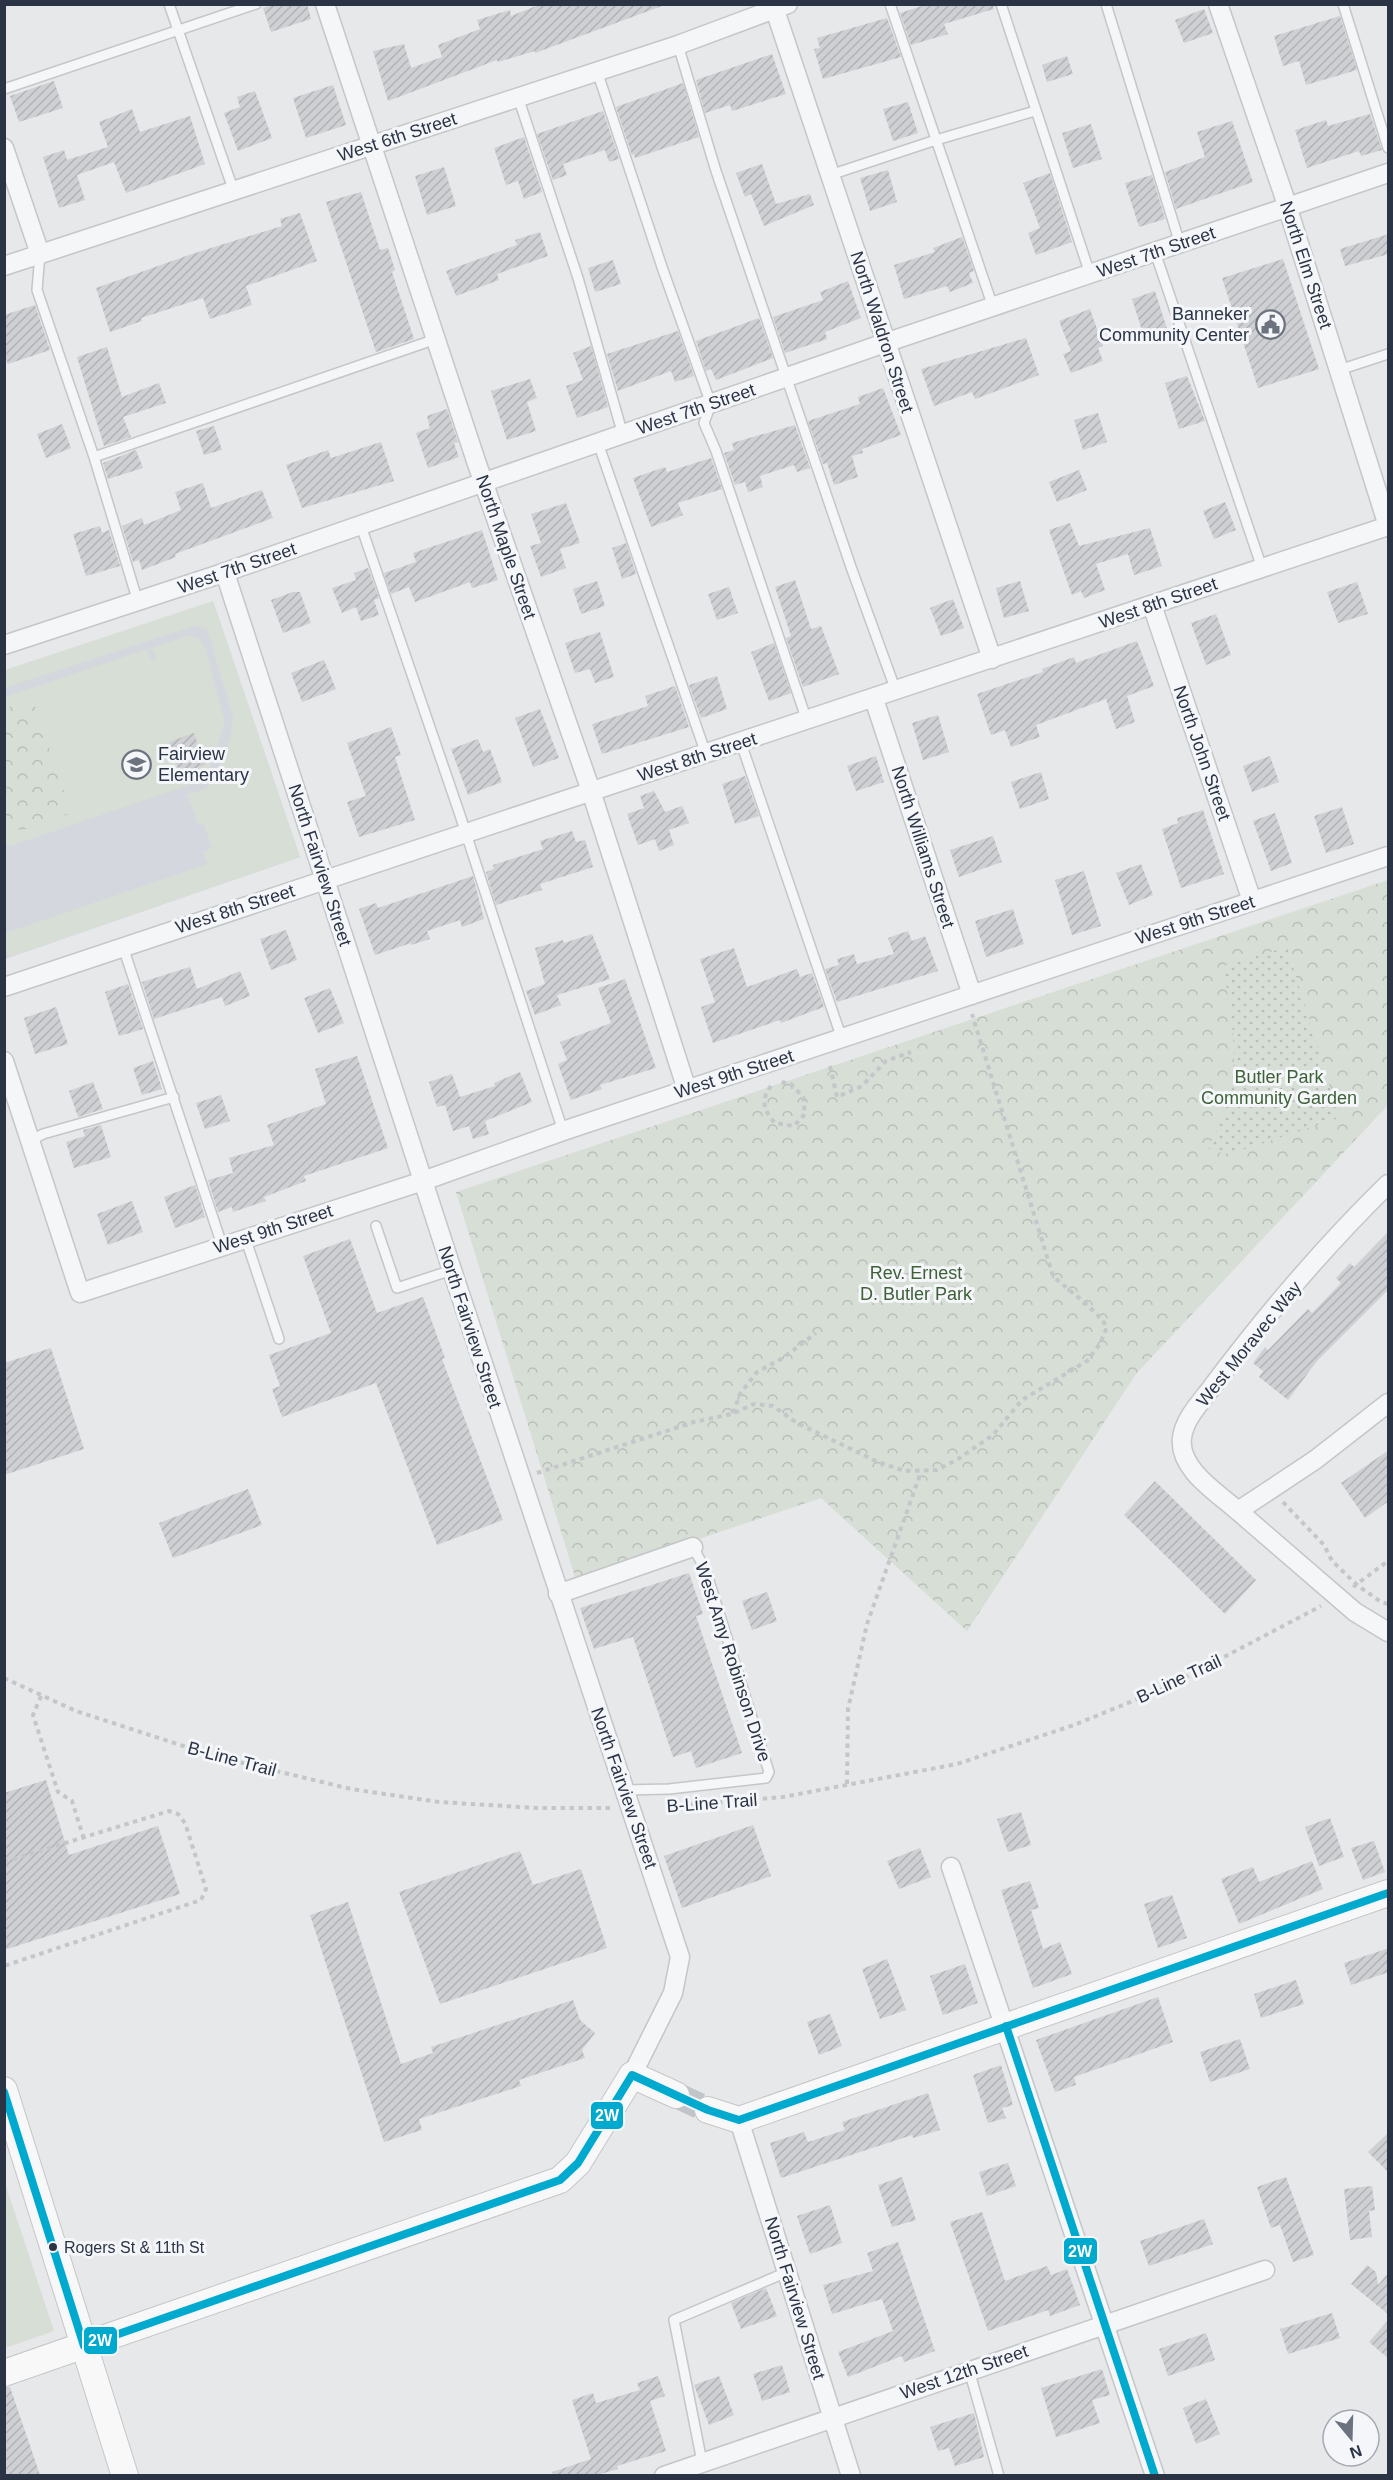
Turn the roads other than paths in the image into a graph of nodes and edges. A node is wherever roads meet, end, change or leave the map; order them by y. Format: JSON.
{"nodes":[{"id":1,"x":169,"y":4,"type":"edge"},
{"id":2,"x":256,"y":4,"type":"edge"},
{"id":3,"x":325,"y":4,"type":"edge"},
{"id":4,"x":890,"y":4,"type":"edge"},
{"id":5,"x":1001,"y":4,"type":"edge"},
{"id":6,"x":1106,"y":4,"type":"edge"},
{"id":7,"x":1218,"y":4,"type":"edge"},
{"id":8,"x":1342,"y":4,"type":"edge"},
{"id":9,"x":779,"y":6,"type":"edge"},
{"id":10,"x":178,"y":31,"type":"junction"},
{"id":11,"x":678,"y":45,"type":"junction"},
{"id":12,"x":597,"y":71,"type":"junction"},
{"id":13,"x":4,"y":89,"type":"edge"},
{"id":14,"x":518,"y":97,"type":"junction"},
{"id":15,"x":1035,"y":111,"type":"junction"},
{"id":16,"x":936,"y":140,"type":"junction"},
{"id":17,"x":372,"y":145,"type":"junction"},
{"id":18,"x":4,"y":148,"type":"edge"},
{"id":19,"x":1389,"y":148,"type":"edge"},
{"id":20,"x":1389,"y":173,"type":"edge"},
{"id":21,"x":830,"y":176,"type":"junction"},
{"id":22,"x":233,"y":189,"type":"junction"},
{"id":23,"x":1288,"y":207,"type":"junction"},
{"id":24,"x":1180,"y":244,"type":"junction"},
{"id":25,"x":1155,"y":252,"type":"junction"},
{"id":26,"x":40,"y":254,"type":"junction"},
{"id":27,"x":4,"y":266,"type":"edge"},
{"id":28,"x":1090,"y":274,"type":"junction"},
{"id":29,"x":993,"y":307,"type":"junction"},
{"id":30,"x":436,"y":339,"type":"junction"},
{"id":31,"x":885,"y":343,"type":"junction"},
{"id":32,"x":1389,"y":354,"type":"edge"},
{"id":33,"x":1339,"y":370,"type":"junction"},
{"id":34,"x":786,"y":377,"type":"junction"},
{"id":35,"x":711,"y":404,"type":"junction"},
{"id":36,"x":623,"y":435,"type":"junction"},
{"id":37,"x":598,"y":444,"type":"junction"},
{"id":38,"x":94,"y":457,"type":"junction"},
{"id":39,"x":484,"y":484,"type":"junction"},
{"id":40,"x":361,"y":526,"type":"junction"},
{"id":41,"x":1388,"y":526,"type":"edge"},
{"id":42,"x":1262,"y":568,"type":"junction"},
{"id":43,"x":225,"y":573,"type":"junction"},
{"id":44,"x":138,"y":602,"type":"junction"},
{"id":45,"x":1152,"y":605,"type":"junction"},
{"id":46,"x":4,"y":645,"type":"edge"},
{"id":47,"x":992,"y":659,"type":"junction"},
{"id":48,"x":896,"y":691,"type":"junction"},
{"id":49,"x":874,"y":699,"type":"junction"},
{"id":50,"x":807,"y":721,"type":"junction"},
{"id":51,"x":741,"y":743,"type":"junction"},
{"id":52,"x":706,"y":754,"type":"junction"},
{"id":53,"x":591,"y":791,"type":"junction"},
{"id":54,"x":466,"y":832,"type":"junction"},
{"id":55,"x":1389,"y":856,"type":"edge"},
{"id":56,"x":324,"y":879,"type":"junction"},
{"id":57,"x":1252,"y":901,"type":"junction"},
{"id":58,"x":123,"y":947,"type":"junction"},
{"id":59,"x":4,"y":987,"type":"edge"},
{"id":60,"x":972,"y":995,"type":"junction"},
{"id":61,"x":842,"y":1038,"type":"junction"},
{"id":62,"x":4,"y":1061,"type":"edge"},
{"id":63,"x":687,"y":1090,"type":"junction"},
{"id":64,"x":174,"y":1096,"type":"junction"},
{"id":65,"x":563,"y":1131,"type":"junction"},
{"id":66,"x":30,"y":1141,"type":"junction"},
{"id":67,"x":423,"y":1181,"type":"junction"},
{"id":68,"x":1389,"y":1184,"type":"edge"},
{"id":69,"x":376,"y":1226,"type":"dead end"},
{"id":70,"x":244,"y":1238,"type":"junction"},
{"id":71,"x":222,"y":1245,"type":"junction"},
{"id":72,"x":452,"y":1270,"type":"junction"},
{"id":73,"x":279,"y":1339,"type":"dead end"},
{"id":74,"x":1389,"y":1403,"type":"edge"},
{"id":75,"x":1238,"y":1511,"type":"junction"},
{"id":76,"x":693,"y":1547,"type":"joint"},
{"id":77,"x":558,"y":1594,"type":"junction"},
{"id":78,"x":1389,"y":1632,"type":"edge"},
{"id":79,"x":625,"y":1790,"type":"junction"},
{"id":80,"x":951,"y":1867,"type":"dead end"},
{"id":81,"x":1389,"y":1893,"type":"edge"},
{"id":82,"x":1006,"y":2026,"type":"junction"},
{"id":83,"x":632,"y":2075,"type":"junction"},
{"id":84,"x":4,"y":2090,"type":"edge"},
{"id":85,"x":676,"y":2095,"type":"tunnel mouth"},
{"id":86,"x":708,"y":2110,"type":"tunnel mouth"},
{"id":87,"x":739,"y":2120,"type":"junction"},
{"id":88,"x":1265,"y":2270,"type":"dead end"},
{"id":89,"x":787,"y":2272,"type":"junction"},
{"id":90,"x":1105,"y":2324,"type":"junction"},
{"id":91,"x":84,"y":2346,"type":"junction"},
{"id":92,"x":969,"y":2370,"type":"junction"},
{"id":93,"x":4,"y":2373,"type":"edge"},
{"id":94,"x":832,"y":2416,"type":"junction"},
{"id":95,"x":702,"y":2462,"type":"junction"},
{"id":96,"x":125,"y":2475,"type":"edge"},
{"id":97,"x":664,"y":2475,"type":"edge"},
{"id":98,"x":851,"y":2475,"type":"edge"},
{"id":99,"x":999,"y":2475,"type":"edge"},
{"id":100,"x":1155,"y":2475,"type":"edge"}],
"edges":[{"from":1,"to":10,"type":"lane"},
{"from":2,"to":10,"type":"lane"},
{"from":3,"to":17,"type":"street","name":"North Maple Street"},
{"from":4,"to":16,"type":"lane"},
{"from":5,"to":15,"type":"lane"},
{"from":6,"to":24,"type":"lane"},
{"from":7,"to":23,"type":"street","name":"North Elm Street"},
{"from":8,"to":19,"type":"lane"},
{"from":9,"to":11,"type":"street","name":"West 6th Street"},
{"from":9,"to":21,"type":"street","name":"North Waldron Street"},
{"from":10,"to":13,"type":"lane"},
{"from":10,"to":22,"type":"lane"},
{"from":11,"to":12,"type":"street","name":"West 6th Street"},
{"from":11,"to":34,"type":"lane"},
{"from":12,"to":14,"type":"street","name":"West 6th Street"},
{"from":12,"to":35,"type":"lane"},
{"from":14,"to":17,"type":"street","name":"West 6th Street"},
{"from":14,"to":36,"type":"lane"},
{"from":15,"to":16,"type":"lane"},
{"from":15,"to":28,"type":"lane"},
{"from":16,"to":21,"type":"lane"},
{"from":16,"to":29,"type":"lane"},
{"from":17,"to":22,"type":"street","name":"West 6th Street"},
{"from":17,"to":30,"type":"street","name":"North Maple Street"},
{"from":18,"to":26,"type":"street"},
{"from":20,"to":23,"type":"street","name":"West 7th Street"},
{"from":21,"to":31,"type":"street","name":"North Waldron Street"},
{"from":22,"to":26,"type":"street","name":"West 6th Street"},
{"from":23,"to":24,"type":"street","name":"West 7th Street"},
{"from":23,"to":33,"type":"street","name":"North Elm Street"},
{"from":24,"to":25,"type":"street","name":"West 7th Street"},
{"from":25,"to":28,"type":"street","name":"West 7th Street"},
{"from":25,"to":42,"type":"lane"},
{"from":26,"to":27,"type":"street","name":"West 6th Street"},
{"from":26,"to":38,"type":"lane"},
{"from":28,"to":29,"type":"street","name":"West 7th Street"},
{"from":29,"to":31,"type":"street","name":"West 7th Street"},
{"from":30,"to":38,"type":"lane"},
{"from":30,"to":39,"type":"street","name":"North Maple Street"},
{"from":31,"to":34,"type":"street","name":"West 7th Street"},
{"from":31,"to":47,"type":"street","name":"North Waldron Street"},
{"from":32,"to":33,"type":"lane"},
{"from":33,"to":41,"type":"street","name":"North Elm Street"},
{"from":34,"to":35,"type":"street","name":"West 7th Street"},
{"from":34,"to":48,"type":"lane"},
{"from":35,"to":36,"type":"street","name":"West 7th Street"},
{"from":35,"to":50,"type":"lane"},
{"from":36,"to":37,"type":"street","name":"West 7th Street"},
{"from":37,"to":39,"type":"street","name":"West 7th Street"},
{"from":37,"to":52,"type":"lane"},
{"from":38,"to":44,"type":"lane"},
{"from":39,"to":40,"type":"street","name":"West 7th Street"},
{"from":39,"to":53,"type":"street","name":"North Maple Street"},
{"from":40,"to":43,"type":"street","name":"West 7th Street"},
{"from":40,"to":54,"type":"lane"},
{"from":41,"to":42,"type":"street","name":"West 8th Street"},
{"from":42,"to":45,"type":"street","name":"West 8th Street"},
{"from":43,"to":44,"type":"street","name":"West 7th Street"},
{"from":43,"to":56,"type":"street","name":"North Fairview Street"},
{"from":44,"to":46,"type":"street","name":"West 7th Street"},
{"from":45,"to":47,"type":"street","name":"West 8th Street"},
{"from":45,"to":57,"type":"street","name":"North John Street"},
{"from":47,"to":48,"type":"street","name":"West 8th Street"},
{"from":48,"to":49,"type":"street","name":"West 8th Street"},
{"from":49,"to":50,"type":"street","name":"West 8th Street"},
{"from":49,"to":60,"type":"street","name":"North Williams Street"},
{"from":50,"to":51,"type":"street","name":"West 8th Street"},
{"from":51,"to":52,"type":"street","name":"West 8th Street"},
{"from":51,"to":61,"type":"lane"},
{"from":52,"to":53,"type":"street","name":"West 8th Street"},
{"from":53,"to":54,"type":"street","name":"West 8th Street"},
{"from":53,"to":63,"type":"street","name":"North Maple Street"},
{"from":54,"to":56,"type":"street","name":"West 8th Street"},
{"from":54,"to":65,"type":"lane"},
{"from":55,"to":57,"type":"street","name":"West 9th Street"},
{"from":56,"to":58,"type":"street","name":"West 8th Street"},
{"from":56,"to":67,"type":"street","name":"North Fairview Street"},
{"from":57,"to":60,"type":"street","name":"West 9th Street"},
{"from":58,"to":59,"type":"street","name":"West 8th Street"},
{"from":58,"to":64,"type":"lane"},
{"from":60,"to":61,"type":"street","name":"West 9th Street"},
{"from":61,"to":63,"type":"street","name":"West 9th Street"},
{"from":62,"to":66,"type":"street"},
{"from":63,"to":65,"type":"street","name":"West 9th Street"},
{"from":64,"to":66,"type":"lane"},
{"from":64,"to":71,"type":"lane"},
{"from":65,"to":67,"type":"street","name":"West 9th Street"},
{"from":66,"to":71,"type":"street","name":"West 9th Street"},
{"from":67,"to":70,"type":"street","name":"West 9th Street"},
{"from":67,"to":72,"type":"street","name":"North Fairview Street"},
{"from":68,"to":75,"type":"street","name":"West Moravec Way"},
{"from":69,"to":72,"type":"lane"},
{"from":70,"to":71,"type":"street","name":"West 9th Street"},
{"from":70,"to":73,"type":"lane"},
{"from":72,"to":77,"type":"street","name":"North Fairview Street"},
{"from":74,"to":75,"type":"street"},
{"from":75,"to":78,"type":"street","name":"West Moravec Way"},
{"from":76,"to":77,"type":"street"},
{"from":76,"to":79,"type":"lane","name":"West Amy Robinson Drive"},
{"from":77,"to":79,"type":"street","name":"North Fairview Street"},
{"from":79,"to":83,"type":"street","name":"North Fairview Street"},
{"from":80,"to":82,"type":"street"},
{"from":81,"to":82,"type":"street"},
{"from":82,"to":87,"type":"street"},
{"from":82,"to":90,"type":"street"},
{"from":83,"to":85,"type":"street"},
{"from":83,"to":91,"type":"street"},
{"from":84,"to":91,"type":"street"},
{"from":86,"to":87,"type":"street"},
{"from":87,"to":89,"type":"street","name":"North Fairview Street"},
{"from":88,"to":90,"type":"street","name":"West 12th Street"},
{"from":89,"to":94,"type":"street","name":"North Fairview Street"},
{"from":89,"to":95,"type":"lane"},
{"from":90,"to":92,"type":"street","name":"West 12th Street"},
{"from":90,"to":100,"type":"street"},
{"from":91,"to":93,"type":"street"},
{"from":91,"to":96,"type":"street"},
{"from":92,"to":94,"type":"street","name":"West 12th Street"},
{"from":92,"to":99,"type":"lane"},
{"from":94,"to":95,"type":"street","name":"West 12th Street"},
{"from":94,"to":98,"type":"street","name":"North Fairview Street"},
{"from":95,"to":97,"type":"street","name":"West 12th Street"}]}
